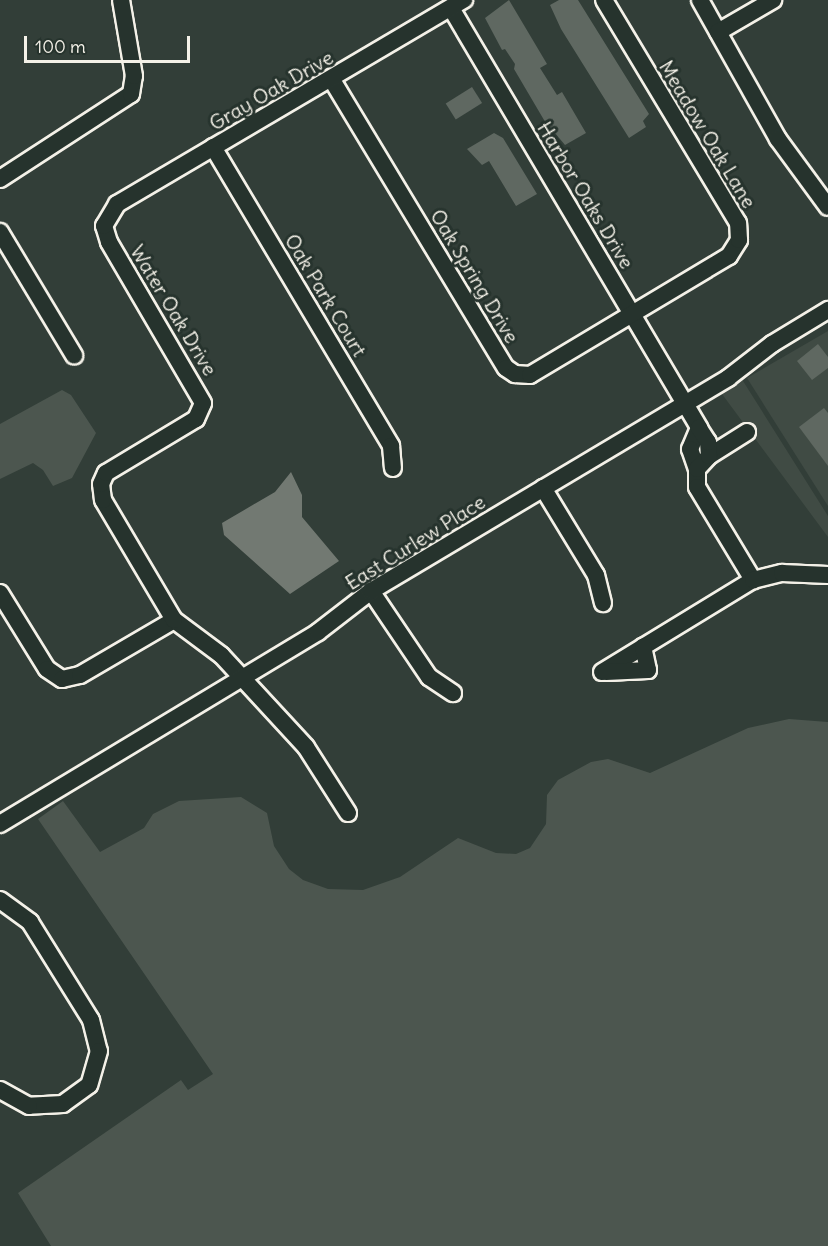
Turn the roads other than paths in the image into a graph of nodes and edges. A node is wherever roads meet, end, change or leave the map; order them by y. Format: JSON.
{"nodes":[{"id":1,"x":121,"y":0,"type":"edge"},
{"id":2,"x":604,"y":0,"type":"edge"},
{"id":3,"x":700,"y":0,"type":"edge"},
{"id":4,"x":773,"y":0,"type":"edge"},
{"id":5,"x":457,"y":4,"type":"edge"},
{"id":6,"x":718,"y":32,"type":"junction"},
{"id":7,"x":332,"y":80,"type":"junction"},
{"id":8,"x":213,"y":147,"type":"junction"},
{"id":9,"x":0,"y":179,"type":"edge"},
{"id":10,"x":828,"y":207,"type":"edge"},
{"id":11,"x":105,"y":221,"type":"joint"},
{"id":12,"x":0,"y":232,"type":"edge"},
{"id":13,"x":633,"y":314,"type":"junction"},
{"id":14,"x":825,"y":316,"type":"edge"},
{"id":15,"x":74,"y":355,"type":"dead end"},
{"id":16,"x":685,"y":403,"type":"junction"},
{"id":17,"x":699,"y":428,"type":"junction"},
{"id":18,"x":747,"y":432,"type":"dead end"},
{"id":19,"x":709,"y":456,"type":"junction"},
{"id":20,"x":393,"y":468,"type":"dead end"},
{"id":21,"x":697,"y":469,"type":"junction"},
{"id":22,"x":543,"y":488,"type":"junction"},
{"id":23,"x":828,"y":575,"type":"edge"},
{"id":24,"x":753,"y":580,"type":"junction"},
{"id":25,"x":371,"y":591,"type":"junction"},
{"id":26,"x":0,"y":593,"type":"edge"},
{"id":27,"x":603,"y":603,"type":"dead end"},
{"id":28,"x":174,"y":620,"type":"junction"},
{"id":29,"x":643,"y":647,"type":"dead end"},
{"id":30,"x":241,"y":678,"type":"junction"},
{"id":31,"x":453,"y":693,"type":"dead end"},
{"id":32,"x":348,"y":813,"type":"dead end"},
{"id":33,"x":0,"y":824,"type":"edge"},
{"id":34,"x":0,"y":900,"type":"edge"},
{"id":35,"x":0,"y":1090,"type":"edge"}],
"edges":[{"from":1,"to":9,"type":"street"},
{"from":2,"to":13,"type":"street","name":"Meadow Oak Lane"},
{"from":3,"to":6,"type":"street"},
{"from":4,"to":6,"type":"street"},
{"from":5,"to":7,"type":"street","name":"Gray Oak Drive"},
{"from":5,"to":13,"type":"street","name":"Harbor Oaks Drive"},
{"from":6,"to":10,"type":"street"},
{"from":7,"to":8,"type":"street","name":"Gray Oak Drive"},
{"from":7,"to":13,"type":"street","name":"Oak Spring Drive"},
{"from":8,"to":11,"type":"street","name":"Gray Oak Drive"},
{"from":8,"to":20,"type":"street","name":"Oak Park Court"},
{"from":11,"to":28,"type":"street","name":"Water Oak Drive"},
{"from":12,"to":15,"type":"street"},
{"from":13,"to":16,"type":"street","name":"Harbor Oaks Drive"},
{"from":14,"to":16,"type":"street","name":"East Curlew Place"},
{"from":16,"to":17,"type":"street","name":"Harbor Oaks Drive"},
{"from":16,"to":22,"type":"street","name":"East Curlew Place"},
{"from":17,"to":19,"type":"street","name":"Harbor Oaks Drive"},
{"from":17,"to":21,"type":"street"},
{"from":18,"to":19,"type":"street"},
{"from":19,"to":21,"type":"street"},
{"from":21,"to":24,"type":"street"},
{"from":22,"to":25,"type":"street","name":"East Curlew Place"},
{"from":22,"to":27,"type":"street"},
{"from":23,"to":24,"type":"street"},
{"from":24,"to":29,"type":"street"},
{"from":25,"to":30,"type":"street","name":"East Curlew Place"},
{"from":25,"to":31,"type":"street"},
{"from":26,"to":28,"type":"street"},
{"from":28,"to":30,"type":"street","name":"Water Oak Drive"},
{"from":30,"to":32,"type":"street","name":"Water Oak Drive"},
{"from":30,"to":33,"type":"street","name":"East Curlew Place"},
{"from":34,"to":35,"type":"street"}]}
